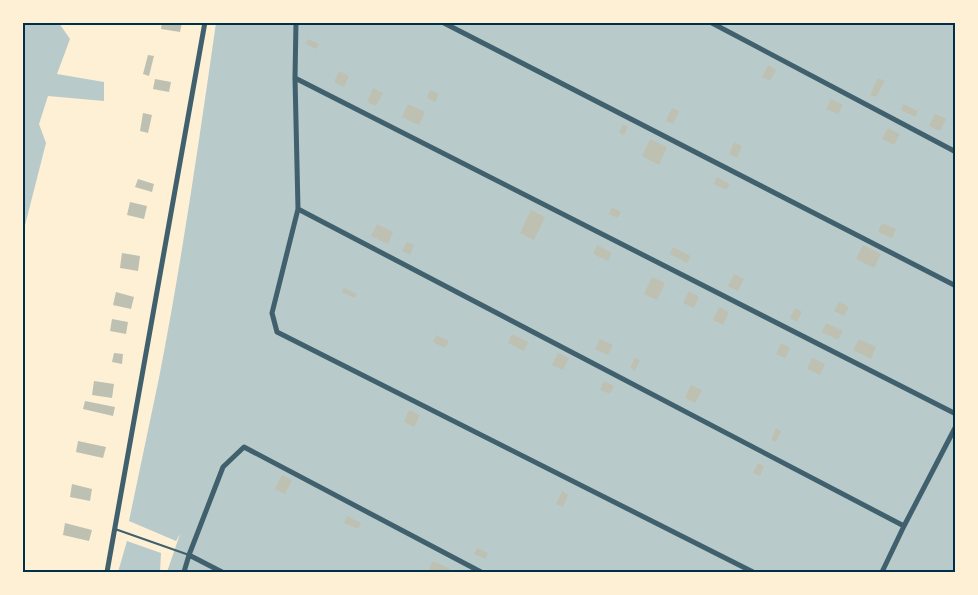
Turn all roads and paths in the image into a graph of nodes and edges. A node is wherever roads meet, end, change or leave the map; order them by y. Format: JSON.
{"nodes":[{"id":1,"x":205,"y":22,"type":"edge"},
{"id":2,"x":296,"y":22,"type":"edge"},
{"id":3,"x":442,"y":22,"type":"edge"},
{"id":4,"x":710,"y":22,"type":"edge"},
{"id":5,"x":295,"y":78,"type":"junction"},
{"id":6,"x":956,"y":152,"type":"edge"},
{"id":7,"x":298,"y":209,"type":"junction"},
{"id":8,"x":956,"y":286,"type":"edge"},
{"id":9,"x":956,"y":414,"type":"edge"},
{"id":10,"x":956,"y":426,"type":"edge"},
{"id":11,"x":904,"y":526,"type":"junction"},
{"id":12,"x":115,"y":529,"type":"junction"},
{"id":13,"x":189,"y":555,"type":"junction"},
{"id":14,"x":107,"y":573,"type":"edge"},
{"id":15,"x":184,"y":573,"type":"edge"},
{"id":16,"x":222,"y":573,"type":"edge"},
{"id":17,"x":481,"y":573,"type":"edge"},
{"id":18,"x":753,"y":573,"type":"edge"},
{"id":19,"x":882,"y":573,"type":"edge"}],
"edges":[{"from":1,"to":12,"type":"street"},
{"from":2,"to":5,"type":"street"},
{"from":3,"to":8,"type":"street"},
{"from":4,"to":6,"type":"street"},
{"from":5,"to":7,"type":"street"},
{"from":5,"to":9,"type":"street"},
{"from":7,"to":11,"type":"street"},
{"from":7,"to":18,"type":"street"},
{"from":10,"to":11,"type":"street"},
{"from":11,"to":19,"type":"street"},
{"from":12,"to":13,"type":"lane"},
{"from":12,"to":14,"type":"street"},
{"from":13,"to":15,"type":"street"},
{"from":13,"to":16,"type":"street"},
{"from":13,"to":17,"type":"street"}]}
